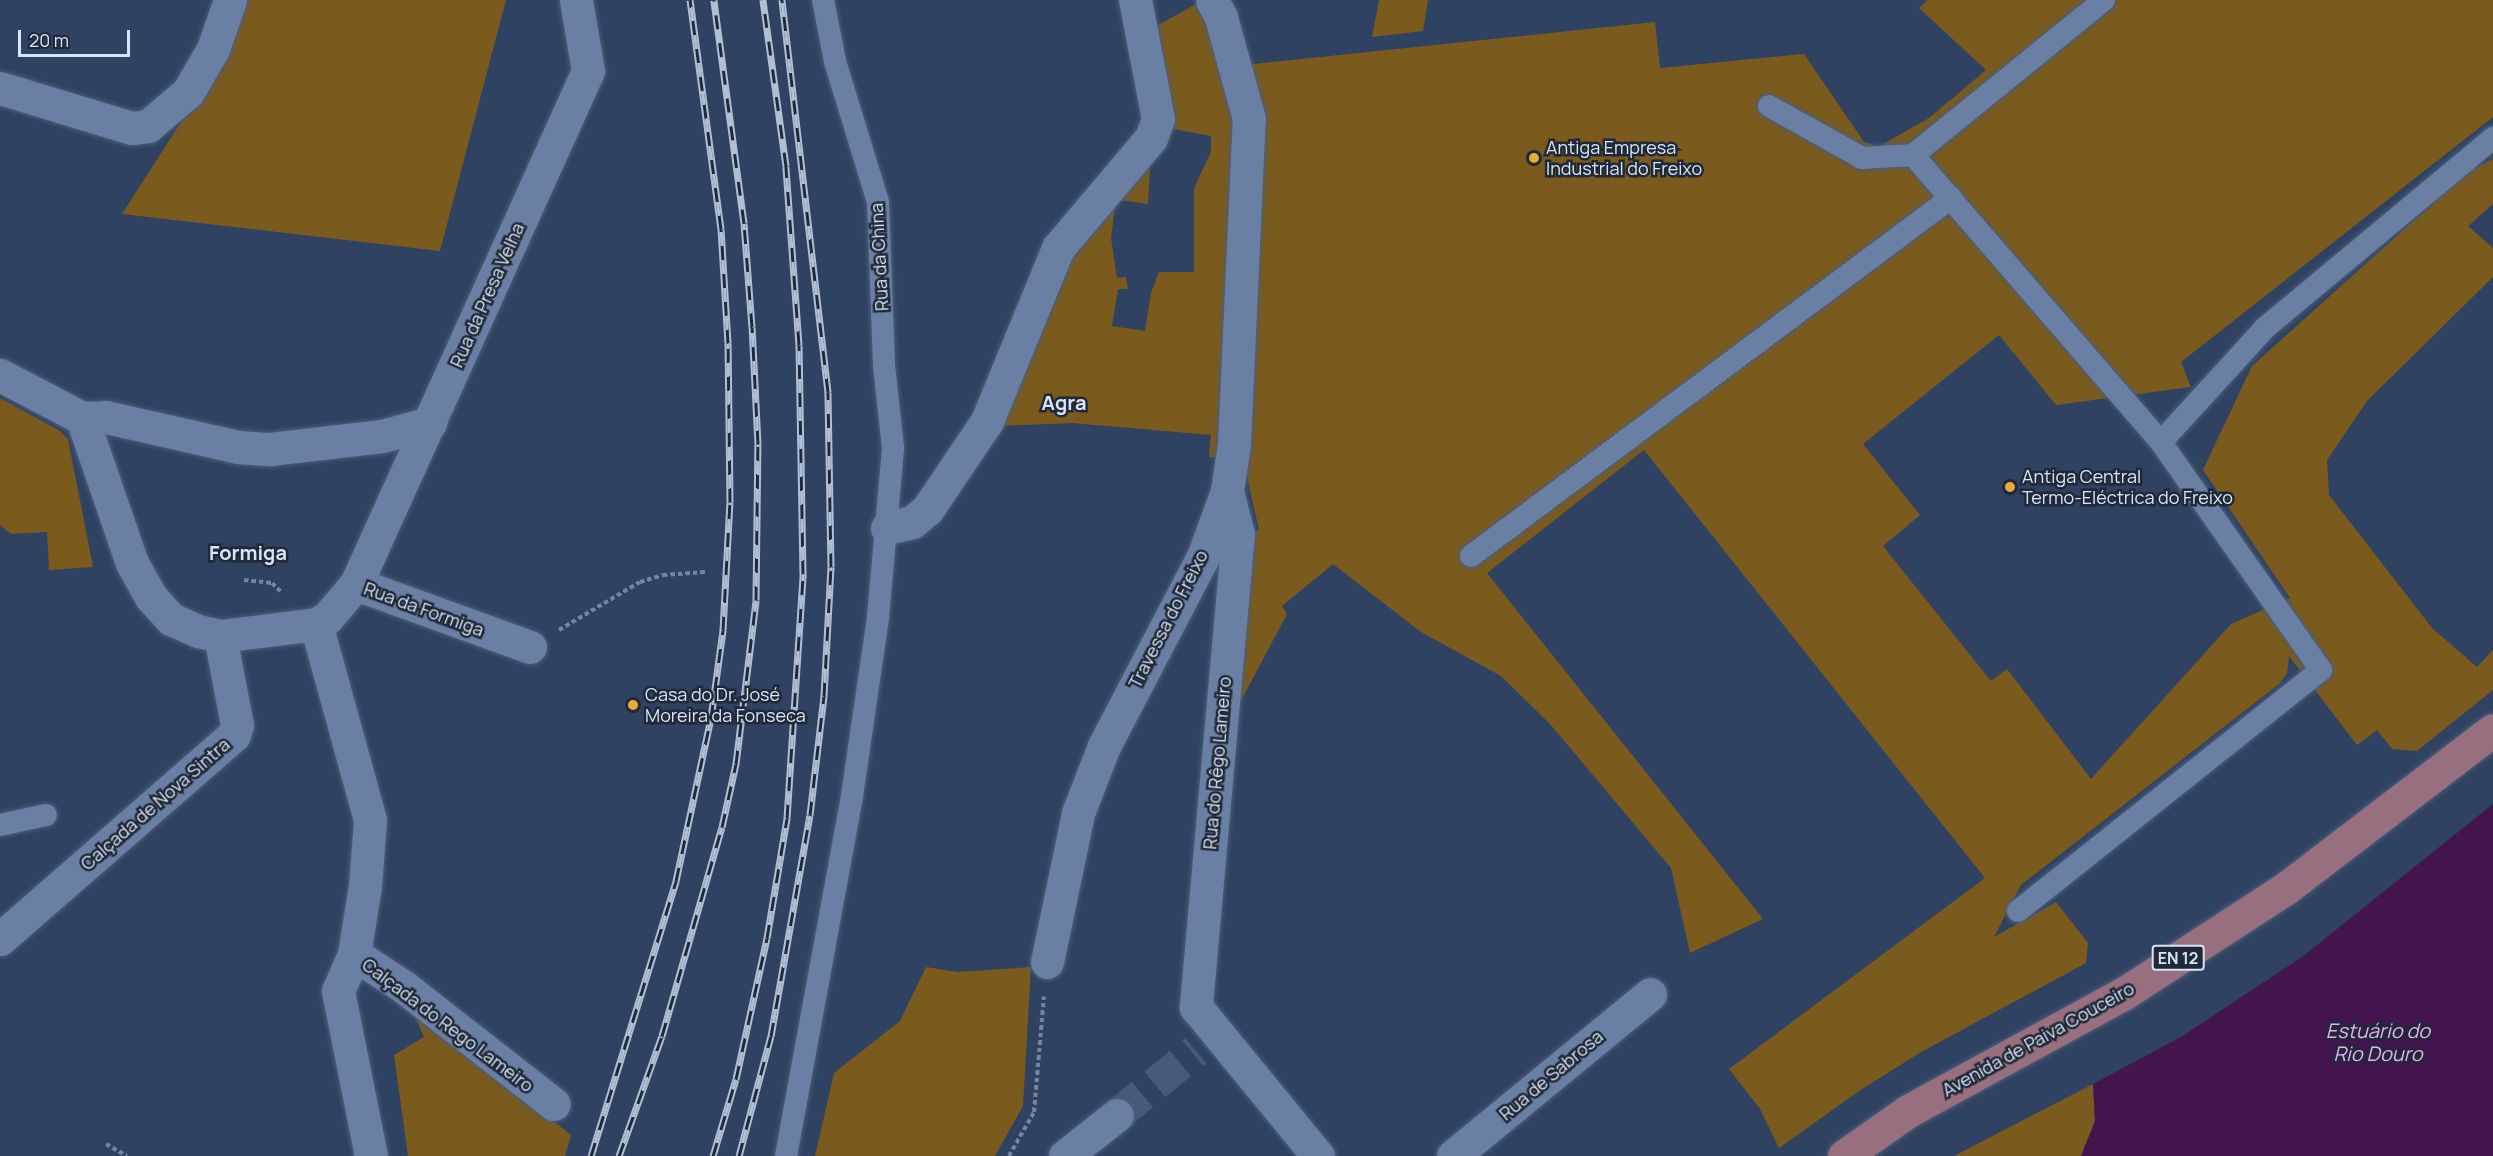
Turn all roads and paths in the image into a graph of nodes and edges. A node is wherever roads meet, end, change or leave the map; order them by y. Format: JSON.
{"nodes":[{"id":1,"x":230,"y":0,"type":"edge"},
{"id":2,"x":576,"y":0,"type":"edge"},
{"id":3,"x":823,"y":0,"type":"edge"},
{"id":4,"x":1135,"y":0,"type":"edge"},
{"id":5,"x":1212,"y":0,"type":"edge"},
{"id":6,"x":2104,"y":0,"type":"edge"},
{"id":7,"x":0,"y":88,"type":"edge"},
{"id":8,"x":1768,"y":106,"type":"dead end"},
{"id":9,"x":2493,"y":138,"type":"edge"},
{"id":10,"x":1913,"y":155,"type":"junction"},
{"id":11,"x":1951,"y":198,"type":"junction"},
{"id":12,"x":0,"y":375,"type":"edge"},
{"id":13,"x":82,"y":418,"type":"junction"},
{"id":14,"x":430,"y":423,"type":"junction"},
{"id":15,"x":2161,"y":442,"type":"junction"},
{"id":16,"x":1227,"y":491,"type":"junction"},
{"id":17,"x":887,"y":528,"type":"junction"},
{"id":18,"x":1471,"y":556,"type":"dead end"},
{"id":19,"x":705,"y":572,"type":"dead end"},
{"id":20,"x":244,"y":580,"type":"dead end"},
{"id":21,"x":272,"y":583,"type":"dead end"},
{"id":22,"x":356,"y":584,"type":"junction"},
{"id":23,"x":316,"y":624,"type":"junction"},
{"id":24,"x":220,"y":636,"type":"junction"},
{"id":25,"x":530,"y":647,"type":"joint"},
{"id":26,"x":2493,"y":730,"type":"edge"},
{"id":27,"x":46,"y":814,"type":"dead end"},
{"id":28,"x":0,"y":825,"type":"edge"},
{"id":29,"x":2018,"y":911,"type":"dead end"},
{"id":30,"x":0,"y":939,"type":"edge"},
{"id":31,"x":354,"y":954,"type":"junction"},
{"id":32,"x":1047,"y":962,"type":"joint"},
{"id":33,"x":1650,"y":993,"type":"dead end"},
{"id":34,"x":554,"y":1104,"type":"dead end"},
{"id":35,"x":1117,"y":1115,"type":"tunnel mouth"},
{"id":36,"x":106,"y":1144,"type":"dead end"},
{"id":37,"x":127,"y":1156,"type":"edge"},
{"id":38,"x":371,"y":1156,"type":"edge"},
{"id":39,"x":786,"y":1156,"type":"edge"},
{"id":40,"x":1009,"y":1156,"type":"edge"},
{"id":41,"x":1065,"y":1156,"type":"edge"},
{"id":42,"x":1318,"y":1156,"type":"edge"},
{"id":43,"x":1453,"y":1156,"type":"edge"},
{"id":44,"x":1844,"y":1156,"type":"edge"}],
"edges":[{"from":1,"to":7,"type":"street"},
{"from":2,"to":14,"type":"street","name":"Rua da Presa Velha"},
{"from":3,"to":17,"type":"lane","name":"Rua da China"},
{"from":4,"to":17,"type":"street"},
{"from":5,"to":16,"type":"street","name":"Travessa do Freixo"},
{"from":6,"to":10,"type":"lane"},
{"from":8,"to":10,"type":"lane"},
{"from":9,"to":15,"type":"lane"},
{"from":10,"to":11,"type":"lane"},
{"from":11,"to":15,"type":"lane"},
{"from":11,"to":18,"type":"lane"},
{"from":12,"to":13,"type":"street"},
{"from":13,"to":14,"type":"street"},
{"from":13,"to":24,"type":"street"},
{"from":14,"to":22,"type":"street","name":"Rua da Presa Velha"},
{"from":15,"to":29,"type":"lane"},
{"from":16,"to":32,"type":"street","name":"Travessa do Freixo"},
{"from":16,"to":42,"type":"street","name":"Rua do Rêgo Lameiro"},
{"from":17,"to":39,"type":"lane","name":"Rua da China"},
{"from":19,"to":25,"type":"path"},
{"from":20,"to":21,"type":"path"},
{"from":22,"to":23,"type":"street","name":"Rua da Formiga"},
{"from":22,"to":25,"type":"street","name":"Rua da Formiga"},
{"from":23,"to":24,"type":"street"},
{"from":23,"to":31,"type":"street","name":"Calçada do Rego Lameiro"},
{"from":24,"to":30,"type":"street","name":"Calçada de Nova Sintra"},
{"from":26,"to":44,"type":"main road","name":"Avenida de Paiva Couceiro","number":"EN 12"},
{"from":27,"to":28,"type":"lane"},
{"from":31,"to":34,"type":"street","name":"Calçada do Rego Lameiro"},
{"from":31,"to":38,"type":"street"},
{"from":32,"to":40,"type":"path"},
{"from":33,"to":43,"type":"street","name":"Rua de Sabrosa"},
{"from":35,"to":41,"type":"street"},
{"from":36,"to":37,"type":"path"}]}
